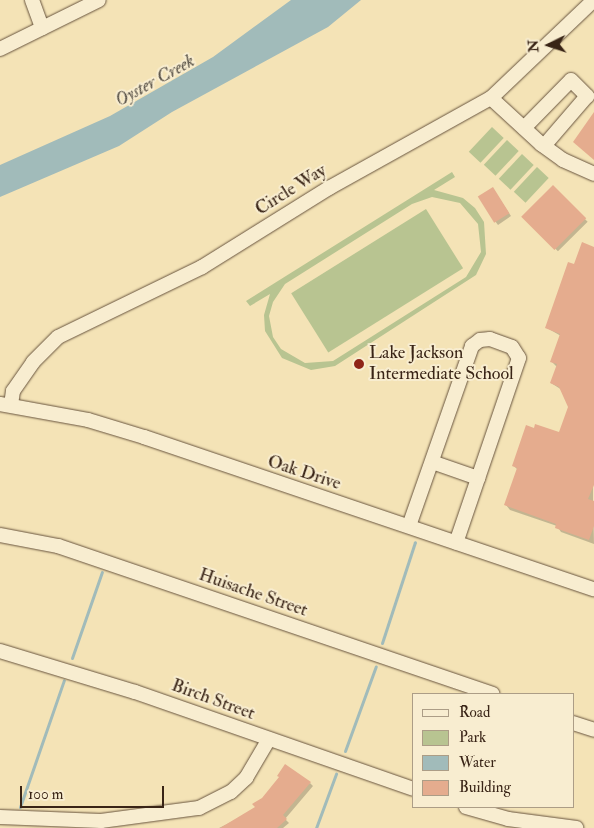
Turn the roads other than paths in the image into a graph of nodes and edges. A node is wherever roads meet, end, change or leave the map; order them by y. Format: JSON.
{"nodes":[{"id":1,"x":32,"y":0,"type":"edge"},
{"id":2,"x":99,"y":0,"type":"edge"},
{"id":3,"x":594,"y":0,"type":"edge"},
{"id":4,"x":42,"y":28,"type":"junction"},
{"id":5,"x":0,"y":49,"type":"edge"},
{"id":6,"x":491,"y":98,"type":"junction"},
{"id":7,"x":524,"y":128,"type":"junction"},
{"id":8,"x":544,"y":146,"type":"junction"},
{"id":9,"x":594,"y":174,"type":"edge"},
{"id":10,"x":5,"y":405,"type":"edge"},
{"id":11,"x":432,"y":462,"type":"junction"},
{"id":12,"x":478,"y":478,"type":"junction"},
{"id":13,"x":409,"y":526,"type":"junction"},
{"id":14,"x":0,"y":535,"type":"edge"},
{"id":15,"x":456,"y":542,"type":"junction"},
{"id":16,"x":594,"y":589,"type":"edge"},
{"id":17,"x":0,"y":651,"type":"edge"},
{"id":18,"x":489,"y":693,"type":"edge"},
{"id":19,"x":574,"y":723,"type":"edge"},
{"id":20,"x":594,"y":730,"type":"edge"},
{"id":21,"x":268,"y":739,"type":"junction"},
{"id":22,"x":412,"y":789,"type":"edge"},
{"id":23,"x":470,"y":808,"type":"edge"},
{"id":24,"x":0,"y":817,"type":"edge"},
{"id":25,"x":576,"y":828,"type":"edge"}],
"edges":[{"from":1,"to":4,"type":"street"},
{"from":2,"to":4,"type":"street"},
{"from":3,"to":6,"type":"street","name":"Circle Way"},
{"from":4,"to":5,"type":"street"},
{"from":6,"to":7,"type":"street"},
{"from":6,"to":10,"type":"street","name":"Circle Way"},
{"from":7,"to":8,"type":"street"},
{"from":7,"to":8,"type":"street"},
{"from":8,"to":9,"type":"street"},
{"from":10,"to":13,"type":"street","name":"Oak Drive"},
{"from":11,"to":12,"type":"street"},
{"from":11,"to":12,"type":"street"},
{"from":11,"to":13,"type":"street"},
{"from":12,"to":15,"type":"street"},
{"from":13,"to":15,"type":"street","name":"Oak Drive"},
{"from":14,"to":18,"type":"street","name":"Huisache Street"},
{"from":15,"to":16,"type":"street","name":"Oak Drive"},
{"from":17,"to":21,"type":"street","name":"Birch Street"},
{"from":19,"to":20,"type":"street"},
{"from":21,"to":22,"type":"street","name":"Birch Street"},
{"from":21,"to":24,"type":"street"},
{"from":23,"to":25,"type":"street"}]}
